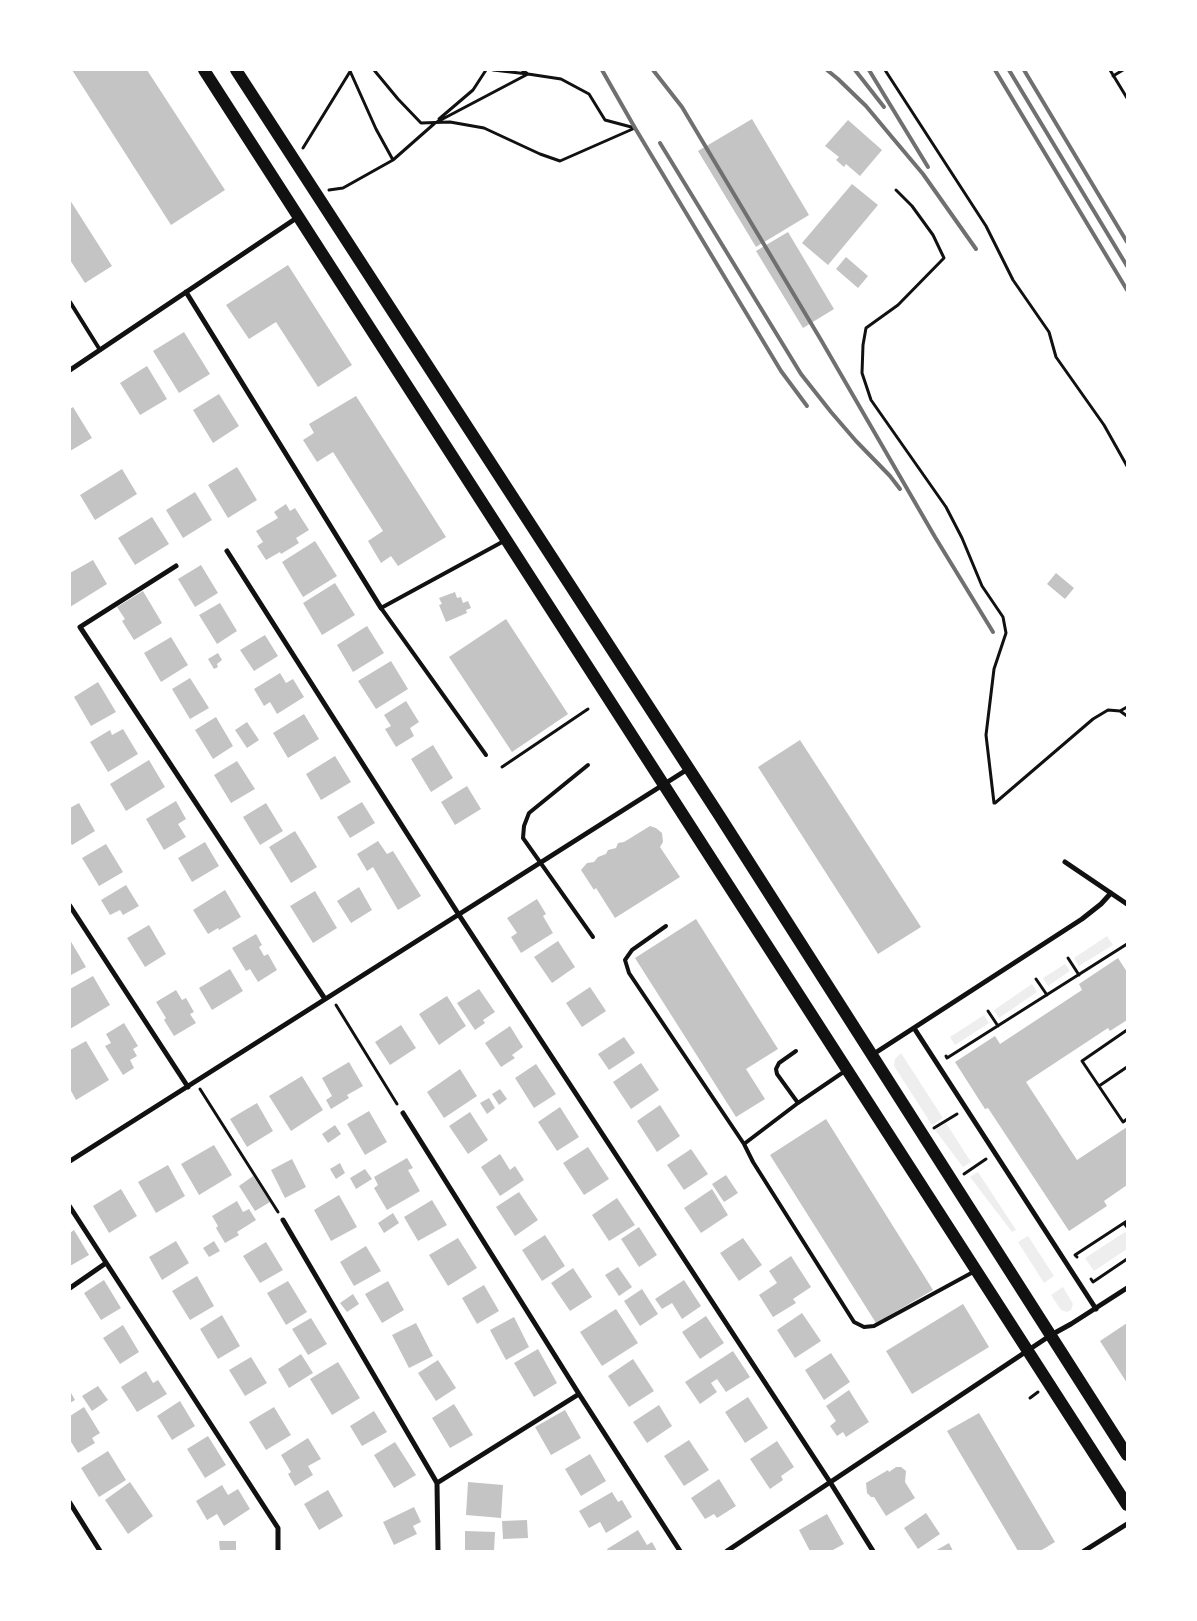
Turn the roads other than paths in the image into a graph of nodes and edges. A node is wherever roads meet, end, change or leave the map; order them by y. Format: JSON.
{"nodes":[{"id":1,"x":204,"y":70,"type":"edge"},
{"id":2,"x":236,"y":70,"type":"edge"},
{"id":3,"x":298,"y":216,"type":"junction"},
{"id":4,"x":186,"y":292,"type":"junction"},
{"id":5,"x":70,"y":302,"type":"edge"},
{"id":6,"x":100,"y":350,"type":"junction"},
{"id":7,"x":70,"y":370,"type":"edge"},
{"id":8,"x":506,"y":540,"type":"junction"},
{"id":9,"x":227,"y":551,"type":"dead end"},
{"id":10,"x":176,"y":566,"type":"dead end"},
{"id":11,"x":381,"y":608,"type":"junction"},
{"id":12,"x":486,"y":755,"type":"dead end"},
{"id":13,"x":588,"y":765,"type":"dead end"},
{"id":14,"x":688,"y":769,"type":"junction"},
{"id":15,"x":664,"y":784,"type":"junction"},
{"id":16,"x":1065,"y":862,"type":"dead end"},
{"id":17,"x":542,"y":863,"type":"junction"},
{"id":18,"x":1111,"y":893,"type":"junction"},
{"id":19,"x":1127,"y":904,"type":"edge"},
{"id":20,"x":70,"y":906,"type":"edge"},
{"id":21,"x":459,"y":915,"type":"junction"},
{"id":22,"x":666,"y":926,"type":"dead end"},
{"id":23,"x":593,"y":937,"type":"dead end"},
{"id":24,"x":328,"y":998,"type":"junction"},
{"id":25,"x":914,"y":1028,"type":"junction"},
{"id":26,"x":796,"y":1052,"type":"dead end"},
{"id":27,"x":872,"y":1055,"type":"junction"},
{"id":28,"x":847,"y":1070,"type":"junction"},
{"id":29,"x":188,"y":1086,"type":"junction"},
{"id":30,"x":798,"y":1103,"type":"junction"},
{"id":31,"x":402,"y":1113,"type":"road end"},
{"id":32,"x":744,"y":1144,"type":"junction"},
{"id":33,"x":70,"y":1161,"type":"edge"},
{"id":34,"x":70,"y":1207,"type":"edge"},
{"id":35,"x":283,"y":1220,"type":"road end"},
{"id":36,"x":106,"y":1263,"type":"junction"},
{"id":37,"x":976,"y":1270,"type":"junction"},
{"id":38,"x":70,"y":1288,"type":"edge"},
{"id":39,"x":1127,"y":1288,"type":"edge"},
{"id":40,"x":1096,"y":1309,"type":"junction"},
{"id":41,"x":1050,"y":1334,"type":"junction"},
{"id":42,"x":1028,"y":1350,"type":"junction"},
{"id":43,"x":578,"y":1394,"type":"junction"},
{"id":44,"x":1127,"y":1455,"type":"edge"},
{"id":45,"x":830,"y":1482,"type":"junction"},
{"id":46,"x":437,"y":1483,"type":"junction"},
{"id":47,"x":70,"y":1502,"type":"edge"},
{"id":48,"x":1127,"y":1505,"type":"edge"},
{"id":49,"x":1127,"y":1524,"type":"edge"},
{"id":50,"x":100,"y":1551,"type":"edge"},
{"id":51,"x":278,"y":1551,"type":"edge"},
{"id":52,"x":438,"y":1551,"type":"edge"},
{"id":53,"x":680,"y":1551,"type":"edge"},
{"id":54,"x":728,"y":1551,"type":"edge"},
{"id":55,"x":873,"y":1551,"type":"edge"},
{"id":56,"x":1084,"y":1551,"type":"edge"}],
"edges":[{"from":1,"to":3,"type":"main road"},
{"from":2,"to":14,"type":"main road"},
{"from":3,"to":4,"type":"street"},
{"from":3,"to":8,"type":"main road"},
{"from":4,"to":6,"type":"street"},
{"from":4,"to":11,"type":"street"},
{"from":5,"to":6,"type":"lane"},
{"from":6,"to":7,"type":"street"},
{"from":8,"to":11,"type":"lane"},
{"from":8,"to":15,"type":"main road"},
{"from":9,"to":21,"type":"street"},
{"from":10,"to":24,"type":"street"},
{"from":11,"to":12,"type":"lane"},
{"from":13,"to":17,"type":"lane"},
{"from":14,"to":15,"type":"street"},
{"from":14,"to":27,"type":"main road"},
{"from":15,"to":17,"type":"street"},
{"from":15,"to":28,"type":"main road"},
{"from":16,"to":18,"type":"street"},
{"from":17,"to":21,"type":"street"},
{"from":17,"to":23,"type":"lane"},
{"from":18,"to":19,"type":"street"},
{"from":18,"to":25,"type":"street"},
{"from":20,"to":29,"type":"street"},
{"from":21,"to":24,"type":"street"},
{"from":21,"to":45,"type":"street"},
{"from":22,"to":32,"type":"lane"},
{"from":24,"to":29,"type":"street"},
{"from":25,"to":27,"type":"street"},
{"from":25,"to":40,"type":"street"},
{"from":26,"to":30,"type":"lane"},
{"from":27,"to":41,"type":"main road"},
{"from":28,"to":30,"type":"lane"},
{"from":28,"to":37,"type":"main road"},
{"from":29,"to":33,"type":"street"},
{"from":30,"to":32,"type":"lane"},
{"from":31,"to":43,"type":"street"},
{"from":32,"to":37,"type":"lane"},
{"from":34,"to":36,"type":"street"},
{"from":35,"to":46,"type":"street"},
{"from":36,"to":38,"type":"street"},
{"from":36,"to":51,"type":"street"},
{"from":37,"to":42,"type":"main road"},
{"from":39,"to":40,"type":"street"},
{"from":40,"to":41,"type":"street"},
{"from":41,"to":42,"type":"street"},
{"from":41,"to":44,"type":"main road"},
{"from":42,"to":45,"type":"street"},
{"from":42,"to":48,"type":"main road"},
{"from":43,"to":46,"type":"street"},
{"from":43,"to":53,"type":"street"},
{"from":45,"to":54,"type":"street"},
{"from":45,"to":55,"type":"street"},
{"from":46,"to":52,"type":"street"},
{"from":47,"to":50,"type":"street"},
{"from":49,"to":56,"type":"street"}]}
